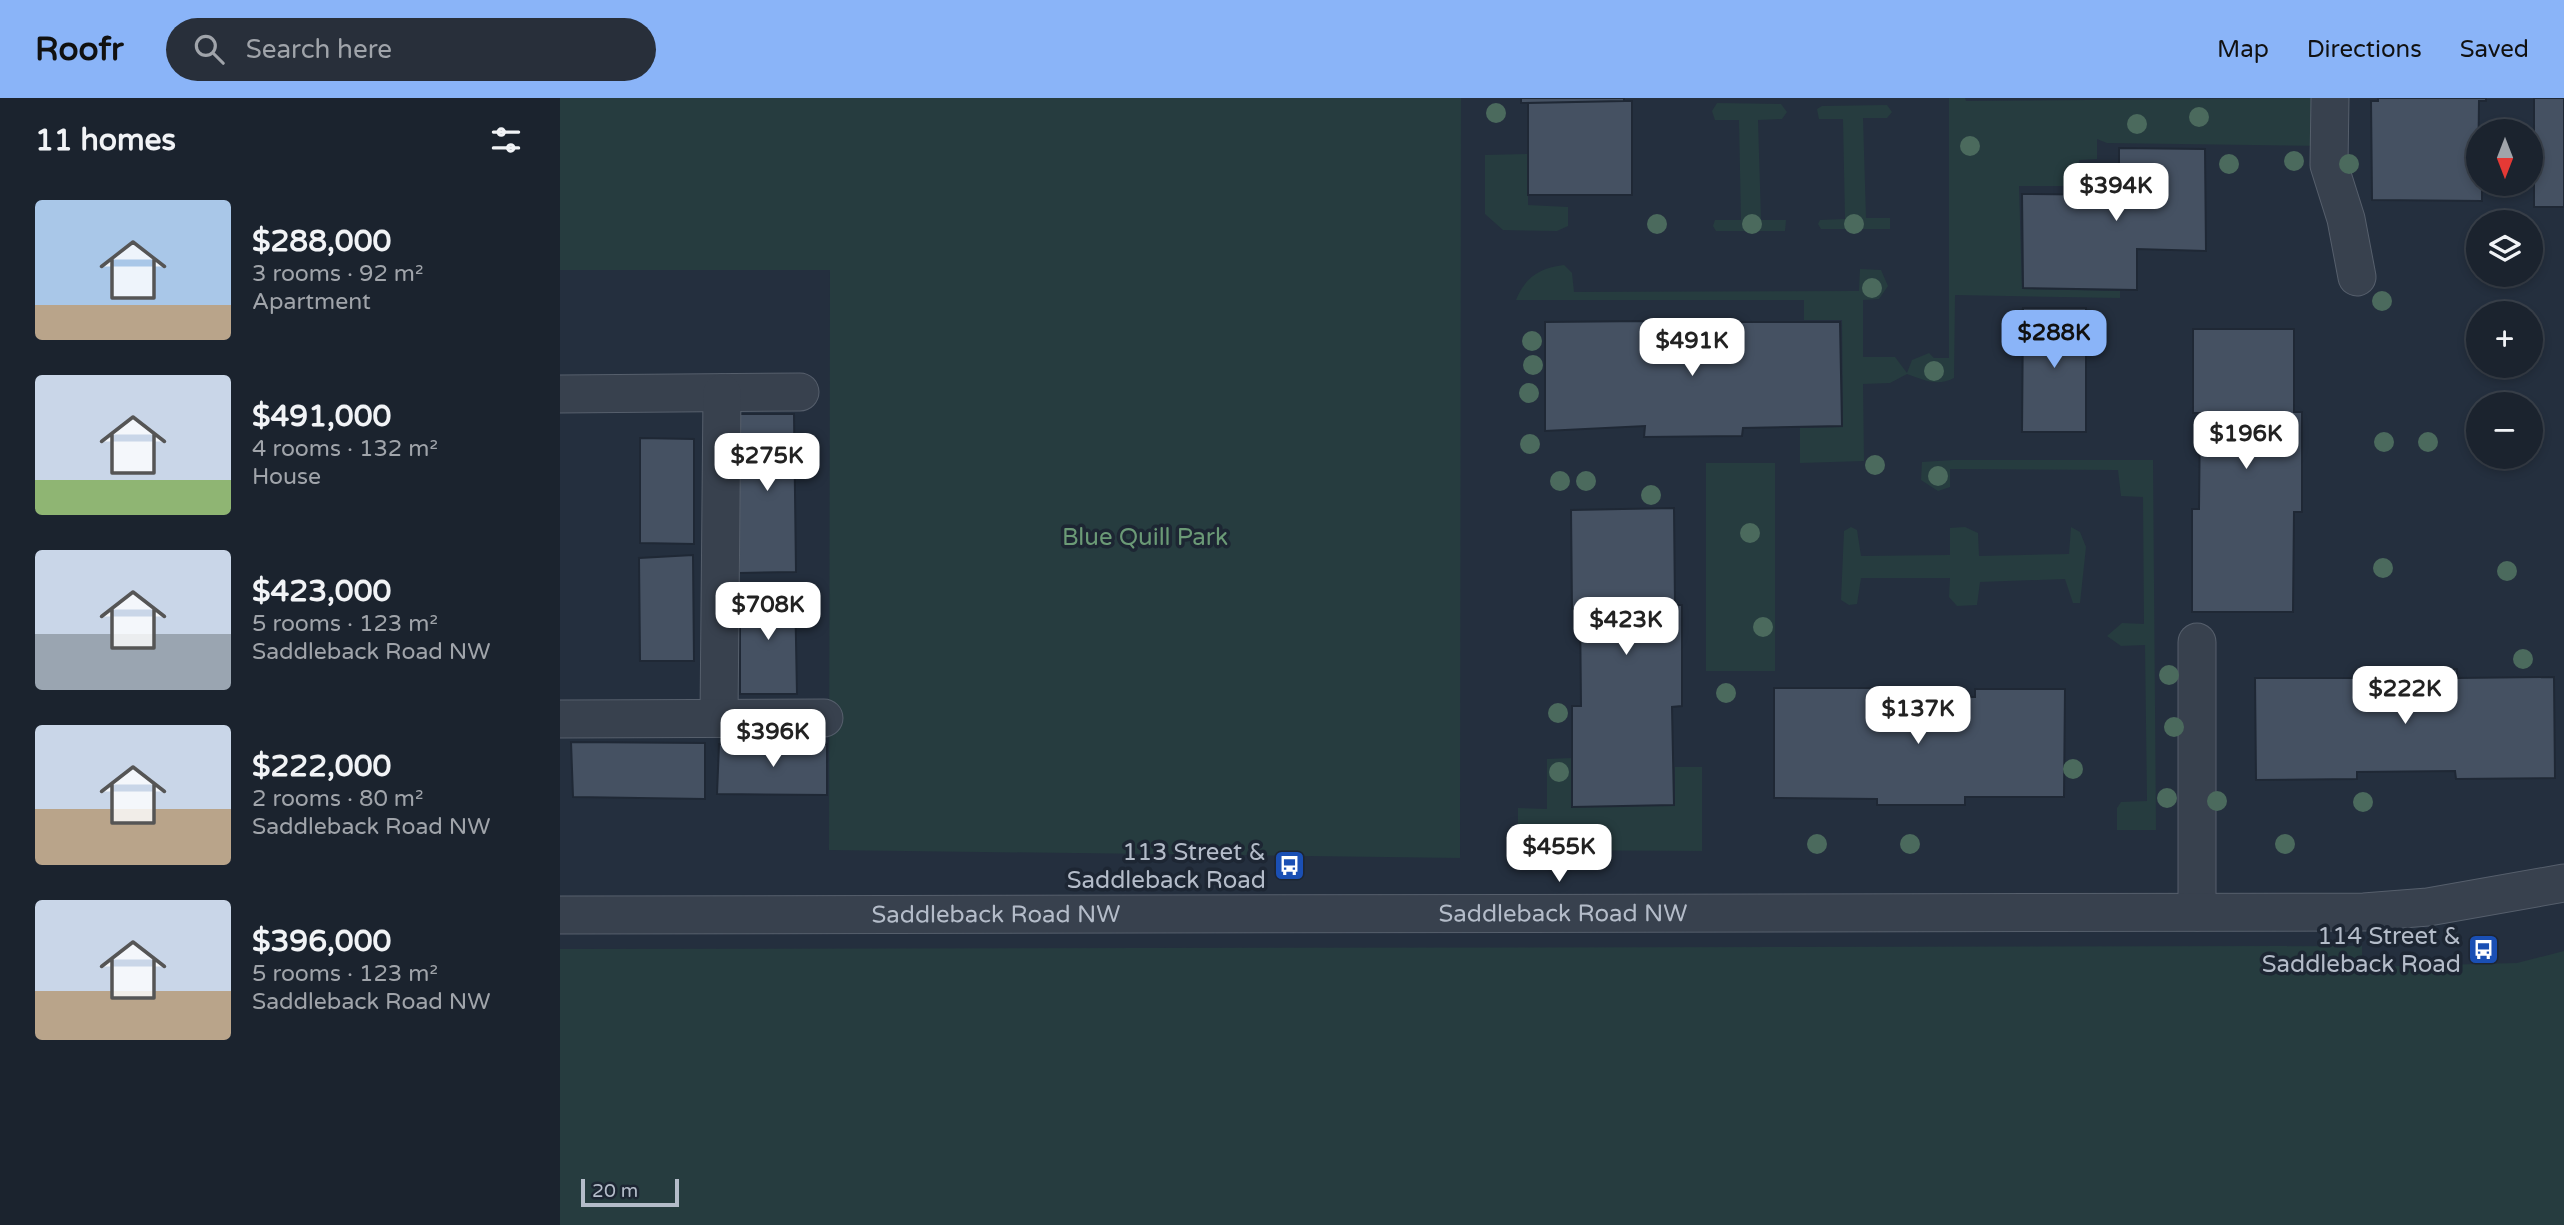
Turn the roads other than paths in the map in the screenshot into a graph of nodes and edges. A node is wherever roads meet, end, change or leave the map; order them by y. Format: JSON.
{"nodes":[{"id":1,"x":2330,"y":98,"type":"edge"},
{"id":2,"x":2357,"y":277,"type":"dead end"},
{"id":3,"x":800,"y":392,"type":"dead end"},
{"id":4,"x":722,"y":393,"type":"junction"},
{"id":5,"x":560,"y":394,"type":"edge"},
{"id":6,"x":2197,"y":642,"type":"dead end"},
{"id":7,"x":719,"y":718,"type":"junction"},
{"id":8,"x":824,"y":718,"type":"dead end"},
{"id":9,"x":560,"y":719,"type":"edge"},
{"id":10,"x":2564,"y":883,"type":"edge"},
{"id":11,"x":2197,"y":912,"type":"junction"},
{"id":12,"x":560,"y":915,"type":"edge"}],
"edges":[{"from":1,"to":2,"type":"street"},
{"from":3,"to":4,"type":"street"},
{"from":4,"to":5,"type":"street"},
{"from":4,"to":7,"type":"street"},
{"from":6,"to":11,"type":"street"},
{"from":7,"to":8,"type":"street"},
{"from":7,"to":9,"type":"street"},
{"from":10,"to":11,"type":"street","name":"Saddleback Road NW"},
{"from":11,"to":12,"type":"street","name":"Saddleback Road NW"}]}
